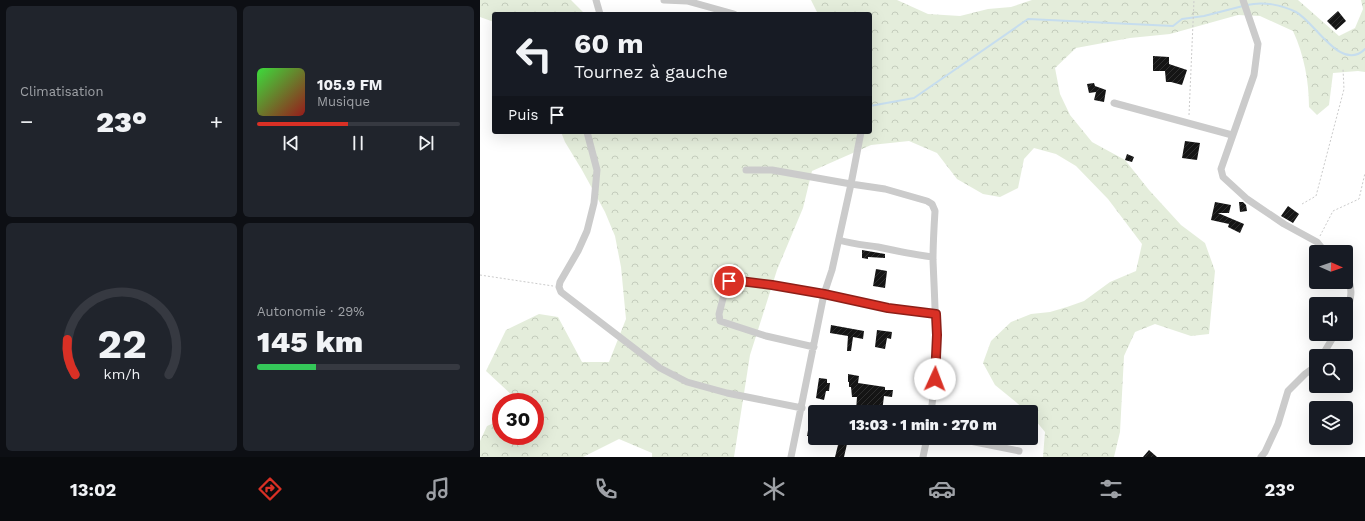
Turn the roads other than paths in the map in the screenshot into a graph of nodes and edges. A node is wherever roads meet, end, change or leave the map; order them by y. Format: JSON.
{"nodes":[{"id":1,"x":596,"y":0,"type":"edge"},
{"id":2,"x":664,"y":0,"type":"edge"},
{"id":3,"x":1243,"y":0,"type":"edge"},
{"id":4,"x":599,"y":12,"type":"edge"},
{"id":5,"x":727,"y":12,"type":"edge"},
{"id":6,"x":1114,"y":103,"type":"dead end"},
{"id":7,"x":587,"y":134,"type":"edge"},
{"id":8,"x":861,"y":134,"type":"edge"},
{"id":9,"x":1232,"y":135,"type":"junction"},
{"id":10,"x":746,"y":170,"type":"dead end"},
{"id":11,"x":851,"y":184,"type":"junction"},
{"id":12,"x":839,"y":240,"type":"junction"},
{"id":13,"x":1319,"y":245,"type":"edge"},
{"id":14,"x":933,"y":258,"type":"junction"},
{"id":15,"x":824,"y":294,"type":"junction"},
{"id":16,"x":936,"y":314,"type":"junction"},
{"id":17,"x":814,"y":347,"type":"junction"},
{"id":18,"x":1309,"y":371,"type":"edge"},
{"id":19,"x":932,"y":405,"type":"edge"},
{"id":20,"x":802,"y":408,"type":"junction"},
{"id":21,"x":926,"y":445,"type":"edge"},
{"id":22,"x":990,"y":445,"type":"edge"},
{"id":23,"x":1019,"y":451,"type":"dead end"},
{"id":24,"x":791,"y":457,"type":"edge"},
{"id":25,"x":923,"y":457,"type":"edge"},
{"id":26,"x":1261,"y":457,"type":"edge"}],
"edges":[{"from":1,"to":4,"type":"street"},
{"from":2,"to":5,"type":"street"},
{"from":3,"to":9,"type":"street"},
{"from":6,"to":9,"type":"street"},
{"from":7,"to":20,"type":"street"},
{"from":8,"to":11,"type":"street"},
{"from":9,"to":13,"type":"street"},
{"from":10,"to":11,"type":"street"},
{"from":11,"to":12,"type":"street"},
{"from":11,"to":14,"type":"street"},
{"from":12,"to":14,"type":"street"},
{"from":12,"to":15,"type":"street"},
{"from":14,"to":16,"type":"street"},
{"from":15,"to":16,"type":"street"},
{"from":15,"to":17,"type":"street"},
{"from":15,"to":17,"type":"street"},
{"from":16,"to":19,"type":"street"},
{"from":17,"to":20,"type":"street"},
{"from":18,"to":26,"type":"street"},
{"from":20,"to":24,"type":"street"},
{"from":21,"to":25,"type":"street"},
{"from":22,"to":23,"type":"street"}]}
